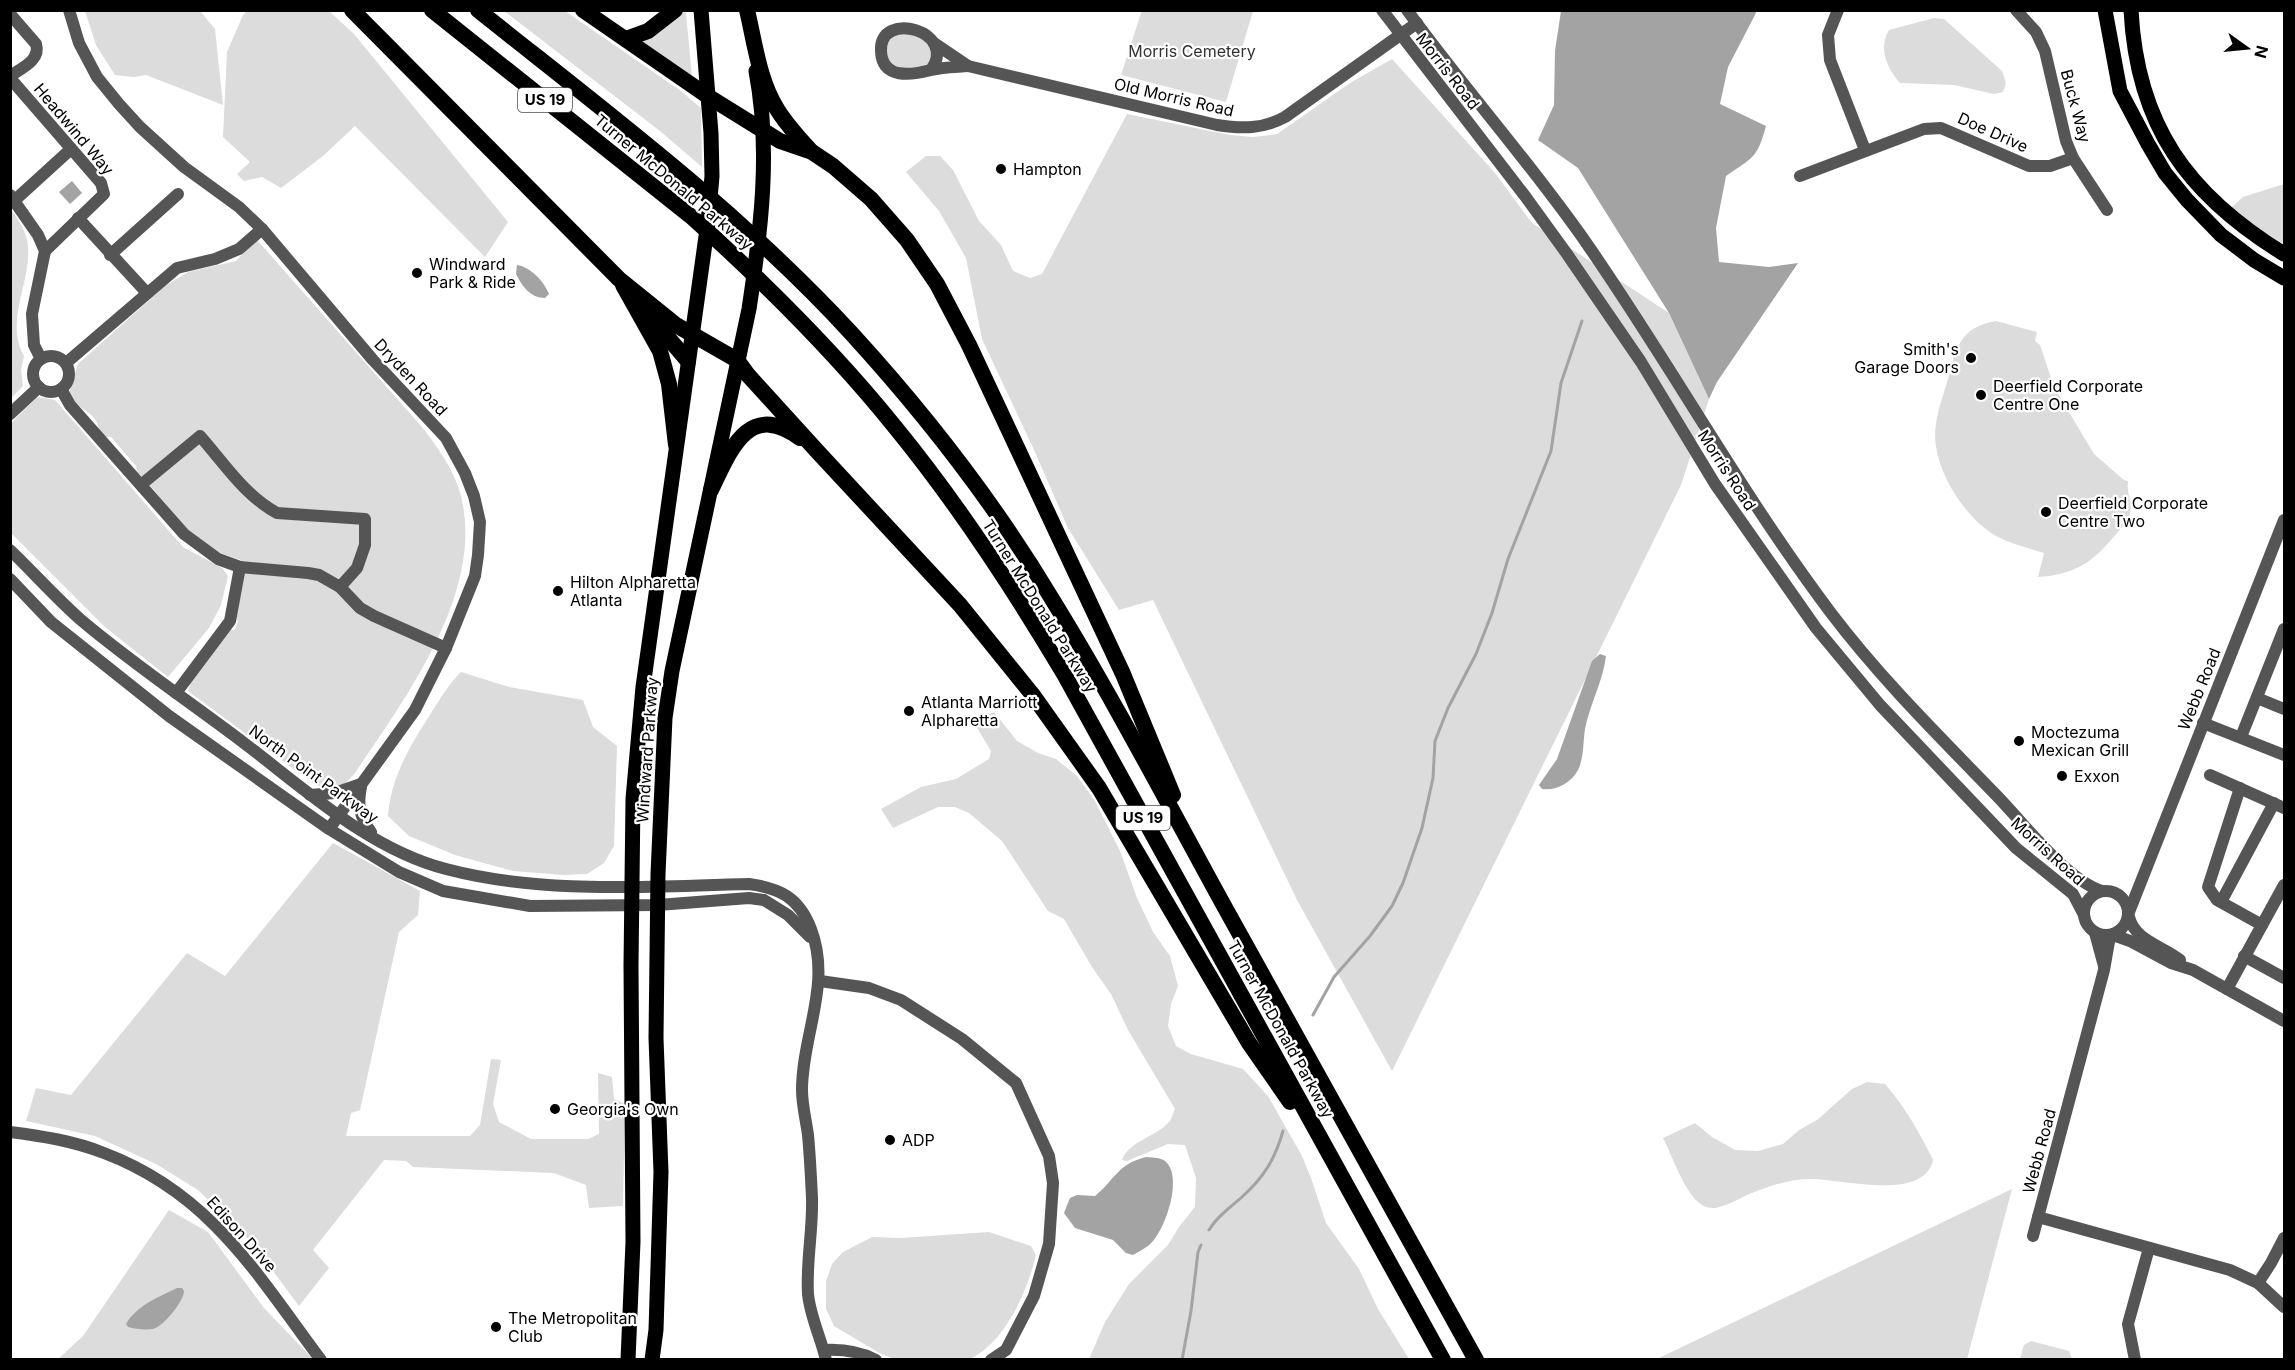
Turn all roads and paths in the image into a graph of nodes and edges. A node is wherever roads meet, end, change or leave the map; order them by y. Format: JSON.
{"nodes":[{"id":1,"x":69,"y":10,"type":"edge"},
{"id":2,"x":352,"y":10,"type":"edge"},
{"id":3,"x":432,"y":10,"type":"edge"},
{"id":4,"x":478,"y":10,"type":"edge"},
{"id":5,"x":584,"y":10,"type":"edge"},
{"id":6,"x":675,"y":10,"type":"edge"},
{"id":7,"x":701,"y":10,"type":"edge"},
{"id":8,"x":746,"y":10,"type":"edge"},
{"id":9,"x":1382,"y":10,"type":"edge"},
{"id":10,"x":1407,"y":10,"type":"edge"},
{"id":11,"x":1838,"y":10,"type":"edge"},
{"id":12,"x":2105,"y":10,"type":"edge"},
{"id":13,"x":2131,"y":10,"type":"edge"},
{"id":14,"x":2016,"y":11,"type":"edge"},
{"id":15,"x":10,"y":14,"type":"edge"},
{"id":16,"x":1417,"y":23,"type":"junction"},
{"id":17,"x":1399,"y":36,"type":"junction"},
{"id":18,"x":626,"y":39,"type":"junction"},
{"id":19,"x":934,"y":43,"type":"junction"},
{"id":20,"x":968,"y":66,"type":"junction"},
{"id":21,"x":931,"y":70,"type":"junction"},
{"id":22,"x":10,"y":77,"type":"edge"},
{"id":23,"x":709,"y":97,"type":"junction"},
{"id":24,"x":762,"y":130,"type":"junction"},
{"id":25,"x":71,"y":149,"type":"junction"},
{"id":26,"x":1865,"y":150,"type":"junction"},
{"id":27,"x":812,"y":152,"type":"junction"},
{"id":28,"x":2073,"y":158,"type":"junction"},
{"id":29,"x":1800,"y":176,"type":"dead end"},
{"id":30,"x":178,"y":194,"type":"dead end"},
{"id":31,"x":13,"y":197,"type":"edge"},
{"id":32,"x":2108,"y":210,"type":"dead end"},
{"id":33,"x":78,"y":218,"type":"junction"},
{"id":34,"x":262,"y":229,"type":"junction"},
{"id":35,"x":45,"y":251,"type":"junction"},
{"id":36,"x":2284,"y":254,"type":"edge"},
{"id":37,"x":111,"y":255,"type":"junction"},
{"id":38,"x":2284,"y":278,"type":"edge"},
{"id":39,"x":619,"y":279,"type":"junction"},
{"id":40,"x":147,"y":293,"type":"junction"},
{"id":41,"x":647,"y":302,"type":"junction"},
{"id":42,"x":691,"y":334,"type":"junction"},
{"id":43,"x":41,"y":359,"type":"junction"},
{"id":44,"x":737,"y":360,"type":"junction"},
{"id":45,"x":688,"y":361,"type":"junction"},
{"id":46,"x":66,"y":363,"type":"junction"},
{"id":47,"x":39,"y":387,"type":"junction"},
{"id":48,"x":61,"y":389,"type":"junction"},
{"id":49,"x":10,"y":414,"type":"edge"},
{"id":50,"x":676,"y":445,"type":"junction"},
{"id":51,"x":817,"y":451,"type":"junction"},
{"id":52,"x":142,"y":484,"type":"junction"},
{"id":53,"x":711,"y":490,"type":"junction"},
{"id":54,"x":2284,"y":520,"type":"edge"},
{"id":55,"x":10,"y":550,"type":"edge"},
{"id":56,"x":240,"y":567,"type":"junction"},
{"id":57,"x":10,"y":579,"type":"edge"},
{"id":58,"x":340,"y":587,"type":"junction"},
{"id":59,"x":2284,"y":629,"type":"edge"},
{"id":60,"x":446,"y":648,"type":"junction"},
{"id":61,"x":2280,"y":655,"type":"edge"},
{"id":62,"x":176,"y":693,"type":"junction"},
{"id":63,"x":2257,"y":698,"type":"junction"},
{"id":64,"x":2284,"y":709,"type":"edge"},
{"id":65,"x":2203,"y":723,"type":"junction"},
{"id":66,"x":2241,"y":737,"type":"junction"},
{"id":67,"x":2284,"y":755,"type":"edge"},
{"id":68,"x":2210,"y":775,"type":"dead end"},
{"id":69,"x":362,"y":783,"type":"junction"},
{"id":70,"x":2240,"y":788,"type":"junction"},
{"id":71,"x":310,"y":795,"type":"junction"},
{"id":72,"x":2279,"y":805,"type":"edge"},
{"id":73,"x":338,"y":814,"type":"junction"},
{"id":74,"x":329,"y":829,"type":"junction"},
{"id":75,"x":377,"y":840,"type":"junction"},
{"id":76,"x":2144,"y":869,"type":"junction"},
{"id":77,"x":1206,"y":874,"type":"junction"},
{"id":78,"x":2284,"y":885,"type":"edge"},
{"id":79,"x":632,"y":886,"type":"junction"},
{"id":80,"x":658,"y":886,"type":"junction"},
{"id":81,"x":2102,"y":891,"type":"junction"},
{"id":82,"x":2116,"y":893,"type":"junction"},
{"id":83,"x":2221,"y":902,"type":"junction"},
{"id":84,"x":632,"y":905,"type":"junction"},
{"id":85,"x":658,"y":905,"type":"junction"},
{"id":86,"x":2129,"y":914,"type":"junction"},
{"id":87,"x":2084,"y":915,"type":"junction"},
{"id":88,"x":2262,"y":925,"type":"junction"},
{"id":89,"x":2094,"y":933,"type":"junction"},
{"id":90,"x":2112,"y":935,"type":"junction"},
{"id":91,"x":813,"y":940,"type":"junction"},
{"id":92,"x":2244,"y":956,"type":"junction"},
{"id":93,"x":2104,"y":970,"type":"junction"},
{"id":94,"x":2193,"y":970,"type":"junction"},
{"id":95,"x":2284,"y":978,"type":"edge"},
{"id":96,"x":820,"y":981,"type":"junction"},
{"id":97,"x":2227,"y":989,"type":"junction"},
{"id":98,"x":2284,"y":1021,"type":"edge"},
{"id":99,"x":10,"y":1132,"type":"edge"},
{"id":100,"x":1331,"y":1159,"type":"junction"},
{"id":101,"x":2038,"y":1217,"type":"junction"},
{"id":102,"x":2033,"y":1236,"type":"dead end"},
{"id":103,"x":2284,"y":1239,"type":"edge"},
{"id":104,"x":2149,"y":1248,"type":"junction"},
{"id":105,"x":2280,"y":1258,"type":"edge"},
{"id":106,"x":2258,"y":1283,"type":"junction"},
{"id":107,"x":2284,"y":1307,"type":"edge"},
{"id":108,"x":860,"y":1352,"type":"junction"},
{"id":109,"x":825,"y":1355,"type":"edge"},
{"id":110,"x":321,"y":1359,"type":"edge"},
{"id":111,"x":627,"y":1359,"type":"edge"},
{"id":112,"x":652,"y":1359,"type":"edge"},
{"id":113,"x":847,"y":1359,"type":"edge"},
{"id":114,"x":876,"y":1359,"type":"edge"},
{"id":115,"x":991,"y":1359,"type":"edge"},
{"id":116,"x":1443,"y":1359,"type":"edge"},
{"id":117,"x":1476,"y":1359,"type":"edge"},
{"id":118,"x":2135,"y":1359,"type":"edge"}],
"edges":[{"from":1,"to":34,"type":"street","name":"Dryden Road"},
{"from":2,"to":39,"type":"highway"},
{"from":3,"to":100,"type":"highway","name":"Turner McDonald Parkway","number":"US 19"},
{"from":4,"to":77,"type":"highway","name":"Turner McDonald Parkway","number":"US 19"},
{"from":5,"to":18,"type":"highway"},
{"from":6,"to":18,"type":"highway"},
{"from":7,"to":23,"type":"main road","name":"Windward Parkway"},
{"from":8,"to":24,"type":"main road","name":"Windward Parkway"},
{"from":8,"to":27,"type":"highway"},
{"from":9,"to":17,"type":"street","name":"Morris Road"},
{"from":10,"to":16,"type":"street","name":"Morris Road"},
{"from":11,"to":26,"type":"street"},
{"from":12,"to":38,"type":"main road"},
{"from":13,"to":36,"type":"main road"},
{"from":14,"to":28,"type":"street","name":"Buck Way"},
{"from":15,"to":22,"type":"street"},
{"from":16,"to":17,"type":"street","name":"Old Morris Road"},
{"from":16,"to":81,"type":"street","name":"Morris Road"},
{"from":17,"to":20,"type":"street","name":"Old Morris Road"},
{"from":17,"to":87,"type":"street","name":"Morris Road"},
{"from":18,"to":23,"type":"highway"},
{"from":19,"to":20,"type":"street","name":"Old Morris Road"},
{"from":19,"to":21,"type":"street"},
{"from":19,"to":21,"type":"street","name":"Old Morris Road"},
{"from":20,"to":21,"type":"street","name":"Old Morris Road"},
{"from":22,"to":25,"type":"street","name":"Headwind Way"},
{"from":23,"to":24,"type":"highway"},
{"from":23,"to":42,"type":"main road","name":"Windward Parkway"},
{"from":24,"to":27,"type":"highway"},
{"from":24,"to":44,"type":"main road","name":"Windward Parkway"},
{"from":25,"to":31,"type":"street"},
{"from":25,"to":33,"type":"street","name":"Headwind Way"},
{"from":26,"to":28,"type":"street","name":"Doe Drive"},
{"from":26,"to":29,"type":"street","name":"Doe Drive"},
{"from":27,"to":77,"type":"highway"},
{"from":28,"to":32,"type":"street","name":"Buck Way"},
{"from":30,"to":37,"type":"street"},
{"from":31,"to":35,"type":"street"},
{"from":33,"to":35,"type":"street","name":"Headwind Way"},
{"from":33,"to":37,"type":"street"},
{"from":34,"to":40,"type":"street"},
{"from":34,"to":60,"type":"street","name":"Dryden Road"},
{"from":35,"to":43,"type":"street"},
{"from":37,"to":40,"type":"street"},
{"from":39,"to":41,"type":"highway"},
{"from":39,"to":50,"type":"highway"},
{"from":40,"to":46,"type":"street"},
{"from":41,"to":42,"type":"highway"},
{"from":41,"to":45,"type":"highway"},
{"from":42,"to":44,"type":"highway"},
{"from":42,"to":45,"type":"main road","name":"Windward Parkway"},
{"from":43,"to":46,"type":"street"},
{"from":43,"to":47,"type":"street"},
{"from":44,"to":51,"type":"highway"},
{"from":44,"to":53,"type":"main road","name":"Windward Parkway"},
{"from":45,"to":50,"type":"main road","name":"Windward Parkway"},
{"from":46,"to":48,"type":"street"},
{"from":47,"to":48,"type":"street"},
{"from":47,"to":49,"type":"street"},
{"from":48,"to":52,"type":"street"},
{"from":50,"to":79,"type":"main road","name":"Windward Parkway"},
{"from":51,"to":53,"type":"highway"},
{"from":51,"to":100,"type":"highway"},
{"from":52,"to":56,"type":"street"},
{"from":52,"to":58,"type":"street"},
{"from":53,"to":80,"type":"main road","name":"Windward Parkway"},
{"from":54,"to":65,"type":"street","name":"Webb Road"},
{"from":55,"to":62,"type":"street","name":"North Point Parkway"},
{"from":56,"to":58,"type":"street"},
{"from":56,"to":62,"type":"street"},
{"from":57,"to":74,"type":"street","name":"North Point Parkway"},
{"from":58,"to":60,"type":"street"},
{"from":59,"to":61,"type":"street"},
{"from":60,"to":69,"type":"street","name":"Dryden Road"},
{"from":61,"to":63,"type":"street"},
{"from":62,"to":71,"type":"street","name":"North Point Parkway"},
{"from":63,"to":64,"type":"street"},
{"from":63,"to":66,"type":"street"},
{"from":65,"to":66,"type":"street"},
{"from":65,"to":76,"type":"street","name":"Webb Road"},
{"from":66,"to":67,"type":"street"},
{"from":68,"to":70,"type":"street"},
{"from":69,"to":71,"type":"street"},
{"from":69,"to":73,"type":"street","name":"Dryden Road"},
{"from":69,"to":75,"type":"street"},
{"from":70,"to":72,"type":"street"},
{"from":70,"to":83,"type":"street"},
{"from":71,"to":73,"type":"street","name":"North Point Parkway"},
{"from":72,"to":83,"type":"street"},
{"from":73,"to":74,"type":"street","name":"Dryden Road"},
{"from":73,"to":75,"type":"street","name":"North Point Parkway"},
{"from":74,"to":84,"type":"street","name":"North Point Parkway"},
{"from":75,"to":79,"type":"street","name":"North Point Parkway"},
{"from":76,"to":82,"type":"street","name":"Webb Road"},
{"from":76,"to":86,"type":"street","name":"Webb Road"},
{"from":77,"to":117,"type":"highway","name":"Turner McDonald Parkway","number":"US 19"},
{"from":78,"to":88,"type":"street"},
{"from":79,"to":80,"type":"street","name":"North Point Parkway"},
{"from":79,"to":84,"type":"main road","name":"Windward Parkway"},
{"from":80,"to":85,"type":"main road","name":"Windward Parkway"},
{"from":80,"to":91,"type":"street","name":"North Point Parkway"},
{"from":81,"to":82,"type":"street"},
{"from":81,"to":87,"type":"street"},
{"from":82,"to":86,"type":"street"},
{"from":83,"to":88,"type":"street"},
{"from":84,"to":85,"type":"street","name":"North Point Parkway"},
{"from":84,"to":111,"type":"main road","name":"Windward Parkway"},
{"from":85,"to":91,"type":"street","name":"North Point Parkway"},
{"from":85,"to":112,"type":"main road","name":"Windward Parkway"},
{"from":86,"to":90,"type":"street"},
{"from":86,"to":94,"type":"street"},
{"from":87,"to":89,"type":"street"},
{"from":88,"to":92,"type":"street"},
{"from":89,"to":90,"type":"street"},
{"from":89,"to":93,"type":"street"},
{"from":90,"to":93,"type":"street","name":"Webb Road"},
{"from":90,"to":94,"type":"street"},
{"from":91,"to":96,"type":"street","name":"North Point Parkway"},
{"from":92,"to":95,"type":"street"},
{"from":92,"to":97,"type":"street"},
{"from":93,"to":101,"type":"street","name":"Webb Road"},
{"from":94,"to":97,"type":"street"},
{"from":96,"to":109,"type":"street","name":"North Point Parkway"},
{"from":96,"to":115,"type":"street"},
{"from":97,"to":98,"type":"street"},
{"from":99,"to":110,"type":"street","name":"Edison Drive"},
{"from":100,"to":116,"type":"highway","name":"Turner McDonald Parkway","number":"US 19"},
{"from":101,"to":102,"type":"street","name":"Webb Road"},
{"from":101,"to":104,"type":"street"},
{"from":103,"to":105,"type":"street"},
{"from":104,"to":106,"type":"street"},
{"from":104,"to":118,"type":"street"},
{"from":105,"to":106,"type":"street"},
{"from":106,"to":107,"type":"street"},
{"from":108,"to":109,"type":"street"},
{"from":108,"to":113,"type":"street"},
{"from":108,"to":114,"type":"street"}]}
